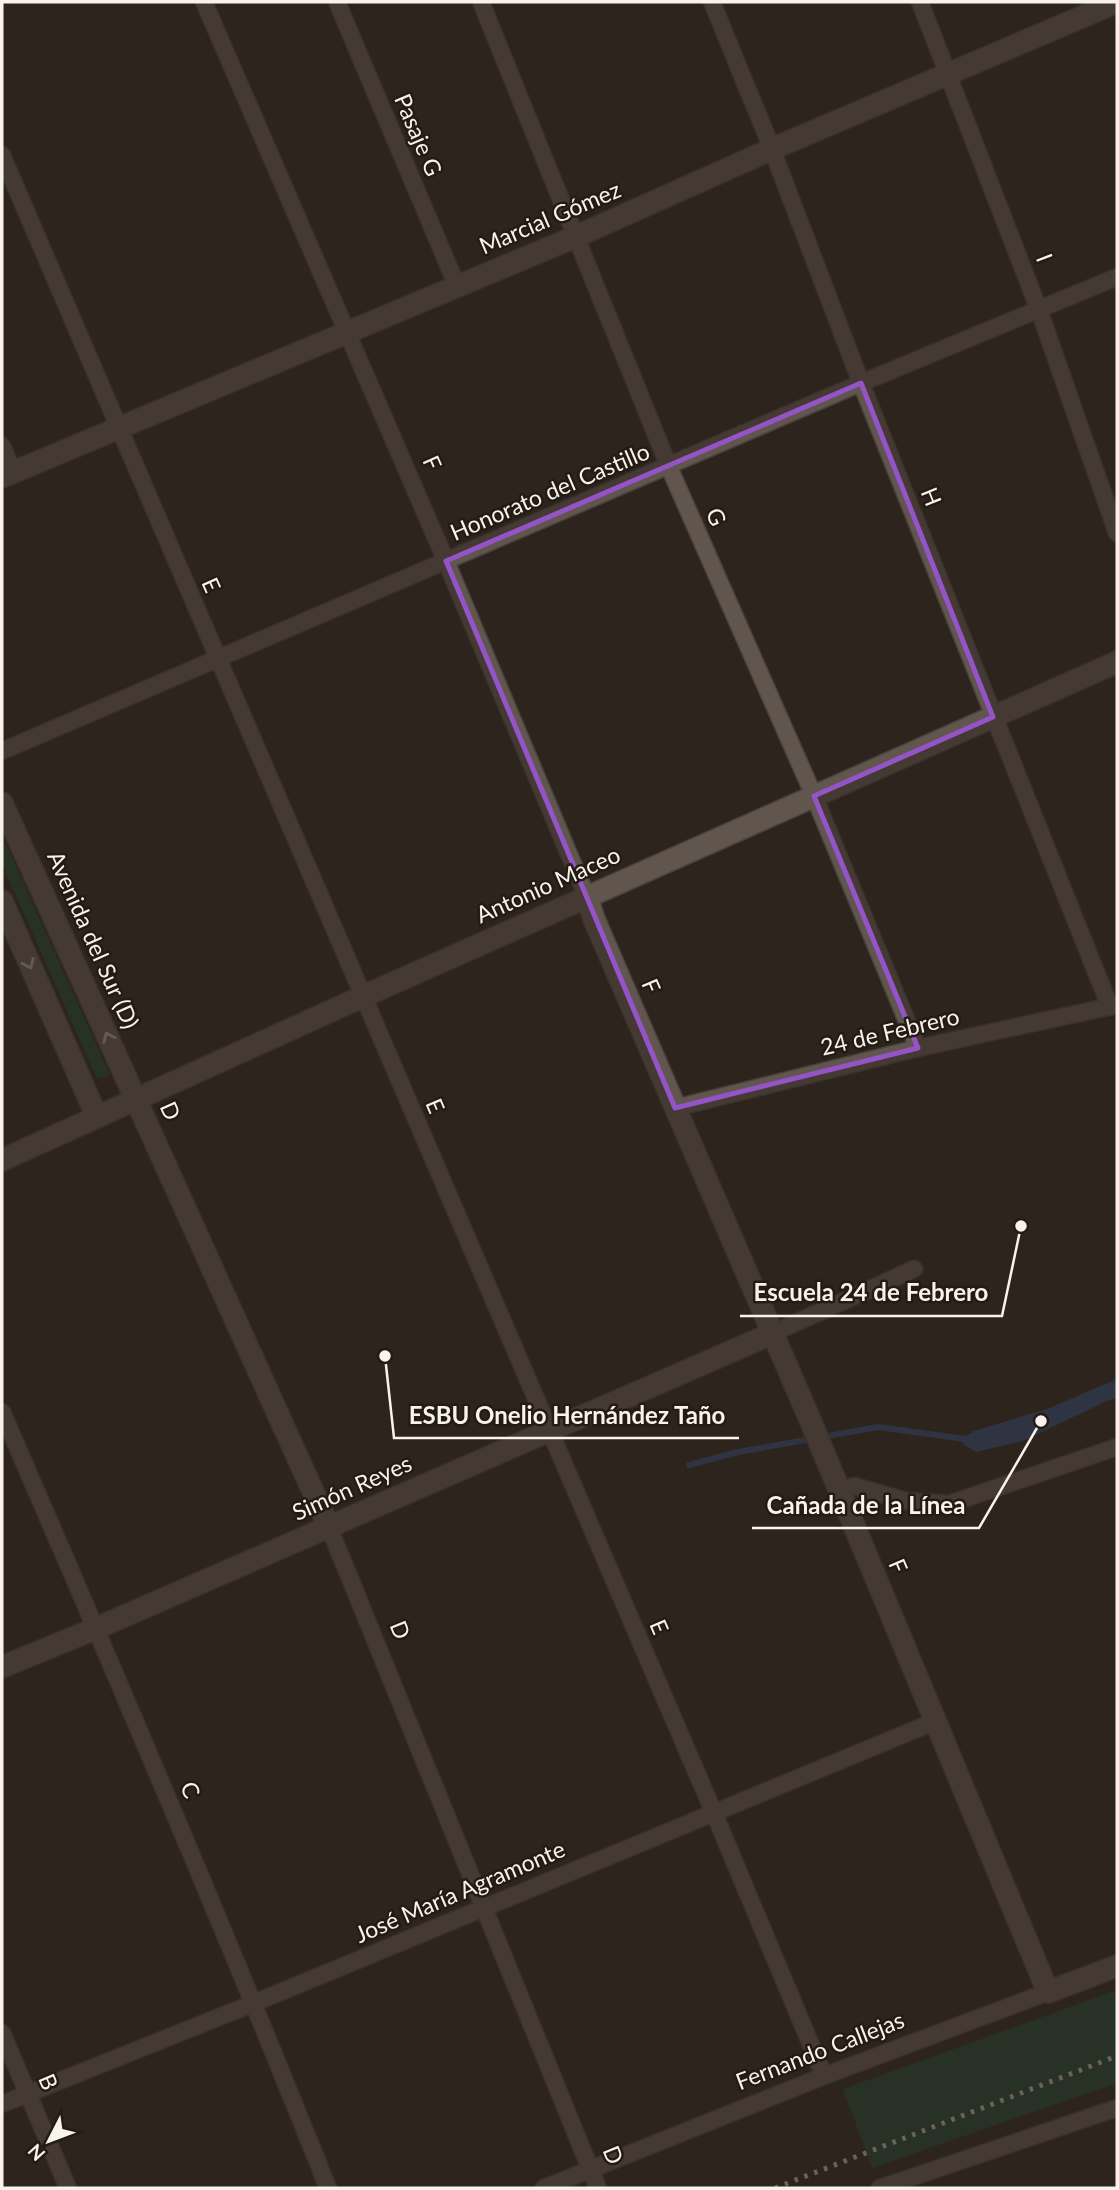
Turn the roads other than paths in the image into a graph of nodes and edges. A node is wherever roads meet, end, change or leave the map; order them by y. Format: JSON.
{"nodes":[{"id":1,"x":204,"y":2,"type":"edge"},
{"id":2,"x":337,"y":2,"type":"edge"},
{"id":3,"x":481,"y":2,"type":"edge"},
{"id":4,"x":712,"y":2,"type":"edge"},
{"id":5,"x":920,"y":2,"type":"edge"},
{"id":6,"x":1117,"y":2,"type":"edge"},
{"id":7,"x":949,"y":73,"type":"junction"},
{"id":8,"x":772,"y":149,"type":"junction"},
{"id":9,"x":2,"y":155,"type":"edge"},
{"id":10,"x":575,"y":237,"type":"junction"},
{"id":11,"x":1117,"y":278,"type":"edge"},
{"id":12,"x":457,"y":286,"type":"junction"},
{"id":13,"x":1039,"y":310,"type":"junction"},
{"id":14,"x":347,"y":334,"type":"junction"},
{"id":15,"x":861,"y":383,"type":"junction"},
{"id":16,"x":118,"y":428,"type":"junction"},
{"id":17,"x":2,"y":446,"type":"edge"},
{"id":18,"x":669,"y":467,"type":"junction"},
{"id":19,"x":7,"y":475,"type":"edge"},
{"id":20,"x":1117,"y":533,"type":"edge"},
{"id":21,"x":446,"y":561,"type":"junction"},
{"id":22,"x":218,"y":658,"type":"junction"},
{"id":23,"x":1117,"y":662,"type":"edge"},
{"id":24,"x":993,"y":717,"type":"junction"},
{"id":25,"x":2,"y":751,"type":"edge"},
{"id":26,"x":814,"y":796,"type":"junction"},
{"id":27,"x":2,"y":803,"type":"edge"},
{"id":28,"x":587,"y":897,"type":"junction"},
{"id":29,"x":2,"y":901,"type":"edge"},
{"id":30,"x":363,"y":996,"type":"junction"},
{"id":31,"x":1114,"y":1006,"type":"edge"},
{"id":32,"x":918,"y":1048,"type":"junction"},
{"id":33,"x":136,"y":1099,"type":"junction"},
{"id":34,"x":675,"y":1108,"type":"junction"},
{"id":35,"x":97,"y":1117,"type":"junction"},
{"id":36,"x":2,"y":1160,"type":"edge"},
{"id":37,"x":914,"y":1269,"type":"dead end"},
{"id":38,"x":771,"y":1334,"type":"junction"},
{"id":39,"x":2,"y":1412,"type":"edge"},
{"id":40,"x":549,"y":1429,"type":"junction"},
{"id":41,"x":1117,"y":1447,"type":"edge"},
{"id":42,"x":835,"y":1483,"type":"junction"},
{"id":43,"x":329,"y":1527,"type":"junction"},
{"id":44,"x":97,"y":1628,"type":"junction"},
{"id":45,"x":2,"y":1667,"type":"edge"},
{"id":46,"x":936,"y":1721,"type":"junction"},
{"id":47,"x":714,"y":1813,"type":"junction"},
{"id":48,"x":484,"y":1907,"type":"junction"},
{"id":49,"x":1117,"y":1966,"type":"edge"},
{"id":50,"x":1048,"y":1992,"type":"junction"},
{"id":51,"x":254,"y":2003,"type":"junction"},
{"id":52,"x":2,"y":2033,"type":"edge"},
{"id":53,"x":824,"y":2076,"type":"junction"},
{"id":54,"x":28,"y":2093,"type":"junction"},
{"id":55,"x":2,"y":2104,"type":"edge"},
{"id":56,"x":1117,"y":2108,"type":"edge"},
{"id":57,"x":591,"y":2171,"type":"junction"},
{"id":58,"x":68,"y":2188,"type":"edge"},
{"id":59,"x":328,"y":2188,"type":"edge"},
{"id":60,"x":544,"y":2188,"type":"edge"},
{"id":61,"x":598,"y":2188,"type":"edge"},
{"id":62,"x":880,"y":2188,"type":"edge"}],
"edges":[{"from":1,"to":14,"type":"street","name":"F"},
{"from":2,"to":12,"type":"street","name":"Pasaje G"},
{"from":3,"to":10,"type":"street","name":"G"},
{"from":4,"to":8,"type":"street","name":"H"},
{"from":5,"to":7,"type":"street","name":"I"},
{"from":6,"to":7,"type":"street","name":"Marcial Gómez"},
{"from":7,"to":8,"type":"street","name":"Marcial Gómez"},
{"from":7,"to":13,"type":"street","name":"I"},
{"from":8,"to":10,"type":"street","name":"Marcial Gómez"},
{"from":8,"to":15,"type":"street","name":"H"},
{"from":9,"to":16,"type":"street","name":"E"},
{"from":10,"to":12,"type":"street","name":"Marcial Gómez"},
{"from":10,"to":18,"type":"street","name":"G"},
{"from":11,"to":13,"type":"street","name":"Honorato del Castillo"},
{"from":12,"to":14,"type":"street","name":"Marcial Gómez"},
{"from":13,"to":15,"type":"street","name":"Honorato del Castillo"},
{"from":13,"to":20,"type":"street","name":"I"},
{"from":14,"to":16,"type":"street","name":"Marcial Gómez"},
{"from":14,"to":21,"type":"street","name":"F"},
{"from":15,"to":18,"type":"street","name":"Honorato del Castillo"},
{"from":15,"to":24,"type":"street","name":"H"},
{"from":16,"to":19,"type":"street","name":"Marcial Gómez"},
{"from":16,"to":22,"type":"street","name":"E"},
{"from":17,"to":19,"type":"street"},
{"from":18,"to":21,"type":"street","name":"Honorato del Castillo"},
{"from":18,"to":26,"type":"street","name":"G"},
{"from":21,"to":22,"type":"street","name":"Honorato del Castillo"},
{"from":21,"to":28,"type":"street","name":"F"},
{"from":22,"to":25,"type":"street","name":"Honorato del Castillo"},
{"from":22,"to":30,"type":"street","name":"E"},
{"from":23,"to":24,"type":"street","name":"Antonio Maceo"},
{"from":24,"to":26,"type":"street","name":"Antonio Maceo"},
{"from":24,"to":31,"type":"street","name":"H"},
{"from":26,"to":28,"type":"street","name":"Antonio Maceo"},
{"from":26,"to":32,"type":"street","name":"G"},
{"from":33,"to":27,"type":"street","name":"Avenida del Sur (D)","one_way":true},
{"from":28,"to":30,"type":"street","name":"Antonio Maceo"},
{"from":28,"to":34,"type":"street","name":"F"},
{"from":29,"to":35,"type":"street","one_way":true},
{"from":30,"to":33,"type":"street","name":"Antonio Maceo"},
{"from":30,"to":40,"type":"street","name":"E"},
{"from":31,"to":32,"type":"street","name":"24 de Febrero"},
{"from":32,"to":34,"type":"street","name":"24 de Febrero"},
{"from":33,"to":35,"type":"street","name":"Antonio Maceo"},
{"from":33,"to":43,"type":"street","name":"D"},
{"from":34,"to":38,"type":"street","name":"F"},
{"from":35,"to":36,"type":"street","name":"Antonio Maceo"},
{"from":37,"to":38,"type":"street","name":"Simón Reyes"},
{"from":38,"to":40,"type":"street","name":"Simón Reyes"},
{"from":38,"to":42,"type":"street","name":"F"},
{"from":39,"to":44,"type":"street","name":"C"},
{"from":40,"to":43,"type":"street","name":"Simón Reyes"},
{"from":40,"to":47,"type":"street","name":"E"},
{"from":41,"to":42,"type":"street"},
{"from":42,"to":46,"type":"street","name":"F"},
{"from":43,"to":44,"type":"street","name":"Simón Reyes"},
{"from":43,"to":48,"type":"street","name":"D"},
{"from":44,"to":45,"type":"street","name":"Simón Reyes"},
{"from":44,"to":51,"type":"street","name":"C"},
{"from":46,"to":47,"type":"street","name":"José María Agramonte"},
{"from":46,"to":50,"type":"street","name":"F"},
{"from":47,"to":48,"type":"street","name":"José María Agramonte"},
{"from":47,"to":53,"type":"street","name":"E"},
{"from":48,"to":51,"type":"street","name":"José María Agramonte"},
{"from":48,"to":57,"type":"street","name":"D"},
{"from":49,"to":50,"type":"street","name":"Fernando Callejas"},
{"from":50,"to":53,"type":"street","name":"Fernando Callejas"},
{"from":51,"to":54,"type":"street","name":"José María Agramonte"},
{"from":51,"to":59,"type":"street","name":"C"},
{"from":52,"to":54,"type":"street","name":"B"},
{"from":53,"to":57,"type":"street","name":"Fernando Callejas"},
{"from":54,"to":55,"type":"street","name":"José María Agramonte"},
{"from":54,"to":58,"type":"street","name":"B"},
{"from":56,"to":62,"type":"street"},
{"from":57,"to":60,"type":"street","name":"Fernando Callejas"},
{"from":57,"to":61,"type":"street","name":"D"}]}
